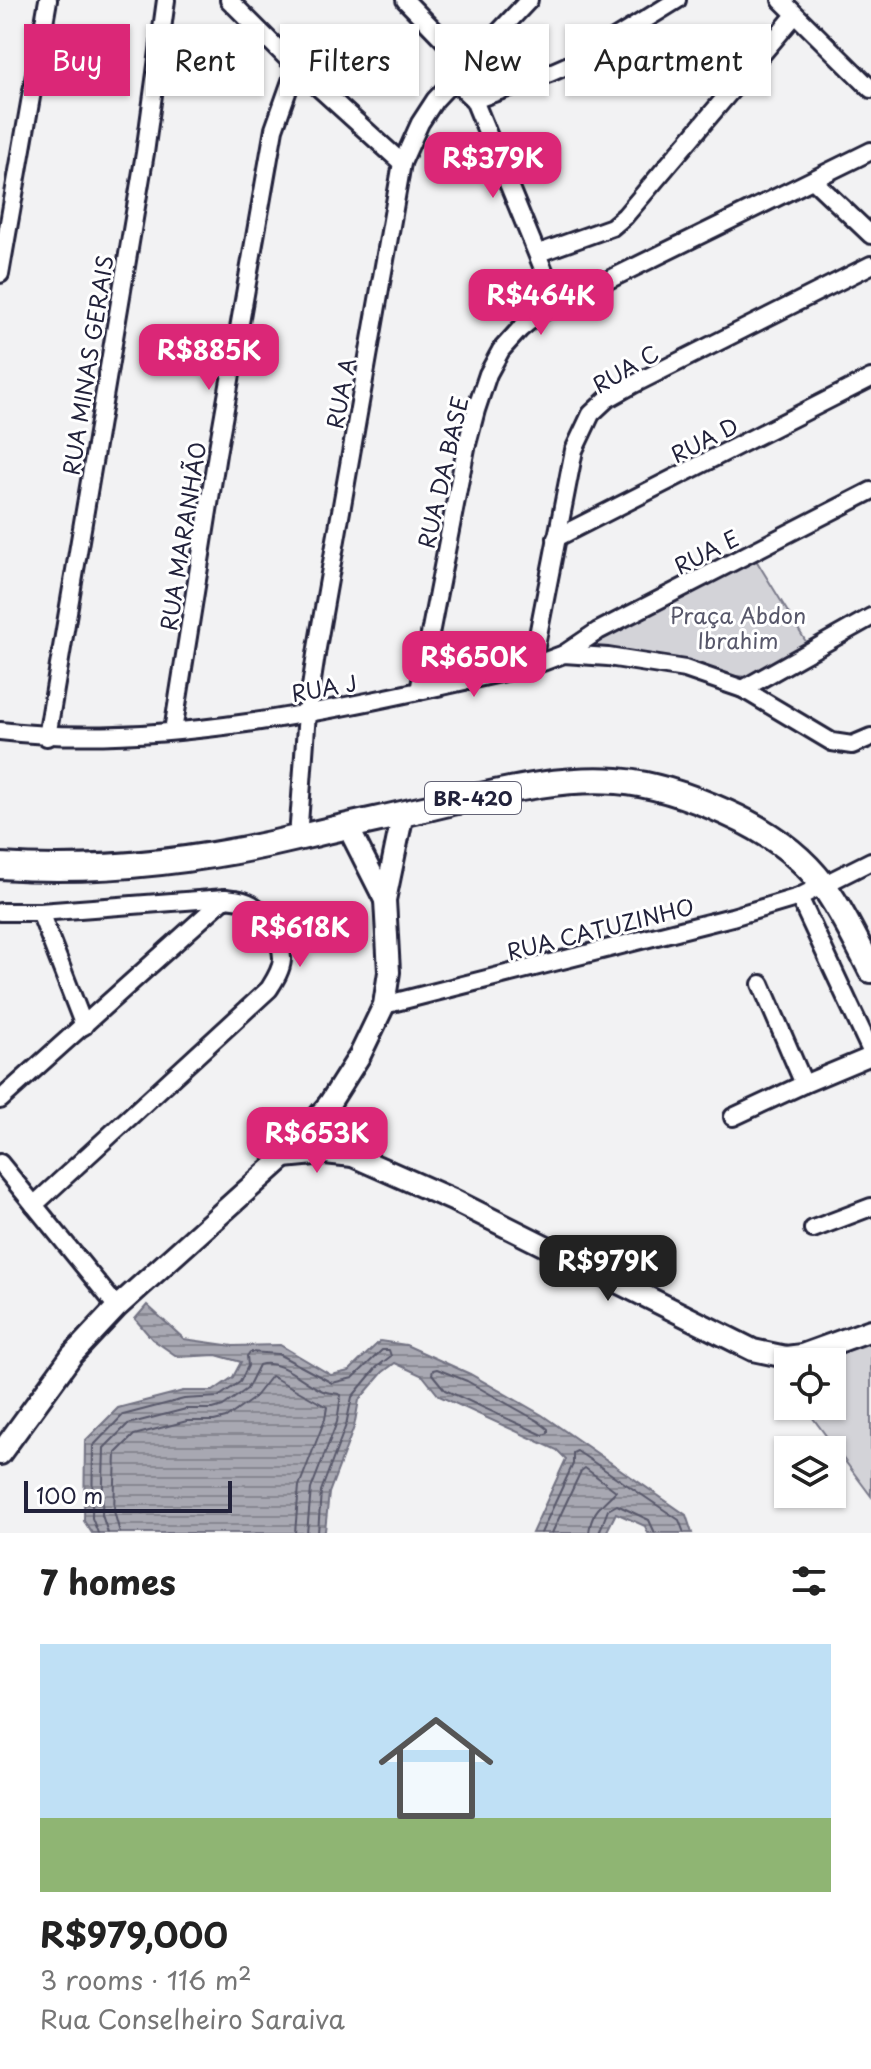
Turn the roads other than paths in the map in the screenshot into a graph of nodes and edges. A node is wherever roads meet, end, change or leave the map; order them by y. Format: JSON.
{"nodes":[{"id":1,"x":48,"y":0,"type":"edge"},
{"id":2,"x":166,"y":0,"type":"edge"},
{"id":3,"x":229,"y":0,"type":"edge"},
{"id":4,"x":405,"y":0,"type":"edge"},
{"id":5,"x":529,"y":0,"type":"edge"},
{"id":6,"x":677,"y":0,"type":"edge"},
{"id":7,"x":781,"y":0,"type":"edge"},
{"id":8,"x":795,"y":15,"type":"junction"},
{"id":9,"x":506,"y":24,"type":"edge"},
{"id":10,"x":435,"y":31,"type":"edge"},
{"id":11,"x":280,"y":51,"type":"edge"},
{"id":12,"x":871,"y":89,"type":"edge"},
{"id":13,"x":286,"y":96,"type":"edge"},
{"id":14,"x":328,"y":96,"type":"edge"},
{"id":15,"x":439,"y":96,"type":"edge"},
{"id":16,"x":470,"y":96,"type":"edge"},
{"id":17,"x":474,"y":100,"type":"junction"},
{"id":18,"x":871,"y":151,"type":"edge"},
{"id":19,"x":402,"y":163,"type":"junction"},
{"id":20,"x":813,"y":180,"type":"junction"},
{"id":21,"x":871,"y":235,"type":"edge"},
{"id":22,"x":539,"y":253,"type":"junction"},
{"id":23,"x":871,"y":265,"type":"edge"},
{"id":24,"x":0,"y":274,"type":"edge"},
{"id":25,"x":558,"y":305,"type":"junction"},
{"id":26,"x":871,"y":378,"type":"edge"},
{"id":27,"x":871,"y":491,"type":"edge"},
{"id":28,"x":556,"y":538,"type":"junction"},
{"id":29,"x":871,"y":617,"type":"edge"},
{"id":30,"x":564,"y":654,"type":"junction"},
{"id":31,"x":532,"y":666,"type":"junction"},
{"id":32,"x":743,"y":689,"type":"junction"},
{"id":33,"x":419,"y":691,"type":"junction"},
{"id":34,"x":307,"y":713,"type":"junction"},
{"id":35,"x":0,"y":731,"type":"edge"},
{"id":36,"x":173,"y":731,"type":"junction"},
{"id":37,"x":47,"y":737,"type":"junction"},
{"id":38,"x":871,"y":737,"type":"edge"},
{"id":39,"x":403,"y":813,"type":"junction"},
{"id":40,"x":347,"y":825,"type":"junction"},
{"id":41,"x":298,"y":838,"type":"junction"},
{"id":42,"x":871,"y":861,"type":"edge"},
{"id":43,"x":0,"y":866,"type":"edge"},
{"id":44,"x":823,"y":884,"type":"junction"},
{"id":45,"x":799,"y":897,"type":"junction"},
{"id":46,"x":225,"y":898,"type":"junction"},
{"id":47,"x":385,"y":900,"type":"junction"},
{"id":48,"x":0,"y":912,"type":"edge"},
{"id":49,"x":40,"y":912,"type":"junction"},
{"id":50,"x":871,"y":970,"type":"edge"},
{"id":51,"x":761,"y":984,"type":"dead end"},
{"id":52,"x":384,"y":1005,"type":"junction"},
{"id":53,"x":84,"y":1026,"type":"junction"},
{"id":54,"x":867,"y":1034,"type":"edge"},
{"id":55,"x":871,"y":1054,"type":"edge"},
{"id":56,"x":804,"y":1084,"type":"junction"},
{"id":57,"x":0,"y":1100,"type":"edge"},
{"id":58,"x":329,"y":1104,"type":"junction"},
{"id":59,"x":733,"y":1117,"type":"dead end"},
{"id":60,"x":353,"y":1156,"type":"junction"},
{"id":61,"x":284,"y":1157,"type":"junction"},
{"id":62,"x":0,"y":1163,"type":"edge"},
{"id":63,"x":34,"y":1205,"type":"junction"},
{"id":64,"x":871,"y":1207,"type":"edge"},
{"id":65,"x":813,"y":1229,"type":"dead end"},
{"id":66,"x":117,"y":1307,"type":"junction"},
{"id":67,"x":871,"y":1330,"type":"edge"},
{"id":68,"x":0,"y":1454,"type":"edge"}],
"edges":[{"from":1,"to":24,"type":"street"},
{"from":2,"to":37,"type":"street","name":"RUA MINAS GERAIS"},
{"from":3,"to":11,"type":"street"},
{"from":4,"to":10,"type":"street"},
{"from":5,"to":9,"type":"street","name":"RUA A"},
{"from":6,"to":17,"type":"street"},
{"from":7,"to":8,"type":"street"},
{"from":8,"to":12,"type":"street"},
{"from":8,"to":22,"type":"street"},
{"from":13,"to":36,"type":"street","name":"RUA MARANHÃO"},
{"from":14,"to":19,"type":"street"},
{"from":15,"to":19,"type":"street","name":"RUA A"},
{"from":16,"to":17,"type":"street"},
{"from":17,"to":22,"type":"street"},
{"from":18,"to":20,"type":"street","name":"RUA DA BASE"},
{"from":19,"to":34,"type":"street","name":"RUA A"},
{"from":20,"to":21,"type":"street"},
{"from":20,"to":25,"type":"street","name":"RUA DA BASE"},
{"from":22,"to":25,"type":"street"},
{"from":23,"to":28,"type":"street","name":"RUA C"},
{"from":25,"to":33,"type":"street","name":"RUA DA BASE"},
{"from":26,"to":28,"type":"street","name":"RUA D"},
{"from":27,"to":30,"type":"street","name":"RUA E"},
{"from":28,"to":31,"type":"street","name":"RUA C"},
{"from":29,"to":32,"type":"street"},
{"from":30,"to":31,"type":"street","name":"RUA J"},
{"from":30,"to":32,"type":"street","name":"RUA J"},
{"from":31,"to":33,"type":"street","name":"RUA J"},
{"from":32,"to":38,"type":"street","name":"RUA J"},
{"from":33,"to":34,"type":"street","name":"RUA J"},
{"from":34,"to":36,"type":"street","name":"RUA J"},
{"from":34,"to":41,"type":"street","name":"RUA A"},
{"from":35,"to":37,"type":"street","name":"RUA J"},
{"from":36,"to":37,"type":"street","name":"RUA J"},
{"from":39,"to":40,"type":"main road","number":"BR-420"},
{"from":39,"to":44,"type":"main road","number":"BR-420"},
{"from":39,"to":47,"type":"street"},
{"from":40,"to":41,"type":"main road","number":"BR-420"},
{"from":40,"to":47,"type":"street"},
{"from":41,"to":43,"type":"main road","number":"BR-420"},
{"from":42,"to":44,"type":"street","name":"RUA CATUZINHO"},
{"from":44,"to":45,"type":"street","name":"RUA CATUZINHO"},
{"from":44,"to":50,"type":"main road","number":"BR-420"},
{"from":45,"to":52,"type":"street","name":"RUA CATUZINHO"},
{"from":45,"to":54,"type":"street"},
{"from":46,"to":49,"type":"street"},
{"from":46,"to":53,"type":"street"},
{"from":46,"to":63,"type":"street"},
{"from":47,"to":52,"type":"street"},
{"from":48,"to":49,"type":"street"},
{"from":49,"to":53,"type":"street"},
{"from":51,"to":56,"type":"street"},
{"from":52,"to":58,"type":"street"},
{"from":53,"to":57,"type":"street"},
{"from":54,"to":55,"type":"street"},
{"from":55,"to":56,"type":"street"},
{"from":56,"to":59,"type":"street"},
{"from":58,"to":60,"type":"street"},
{"from":58,"to":61,"type":"street"},
{"from":60,"to":61,"type":"street"},
{"from":60,"to":67,"type":"street"},
{"from":61,"to":66,"type":"street"},
{"from":62,"to":63,"type":"street"},
{"from":63,"to":66,"type":"street"},
{"from":64,"to":65,"type":"street"},
{"from":66,"to":68,"type":"street"}]}
